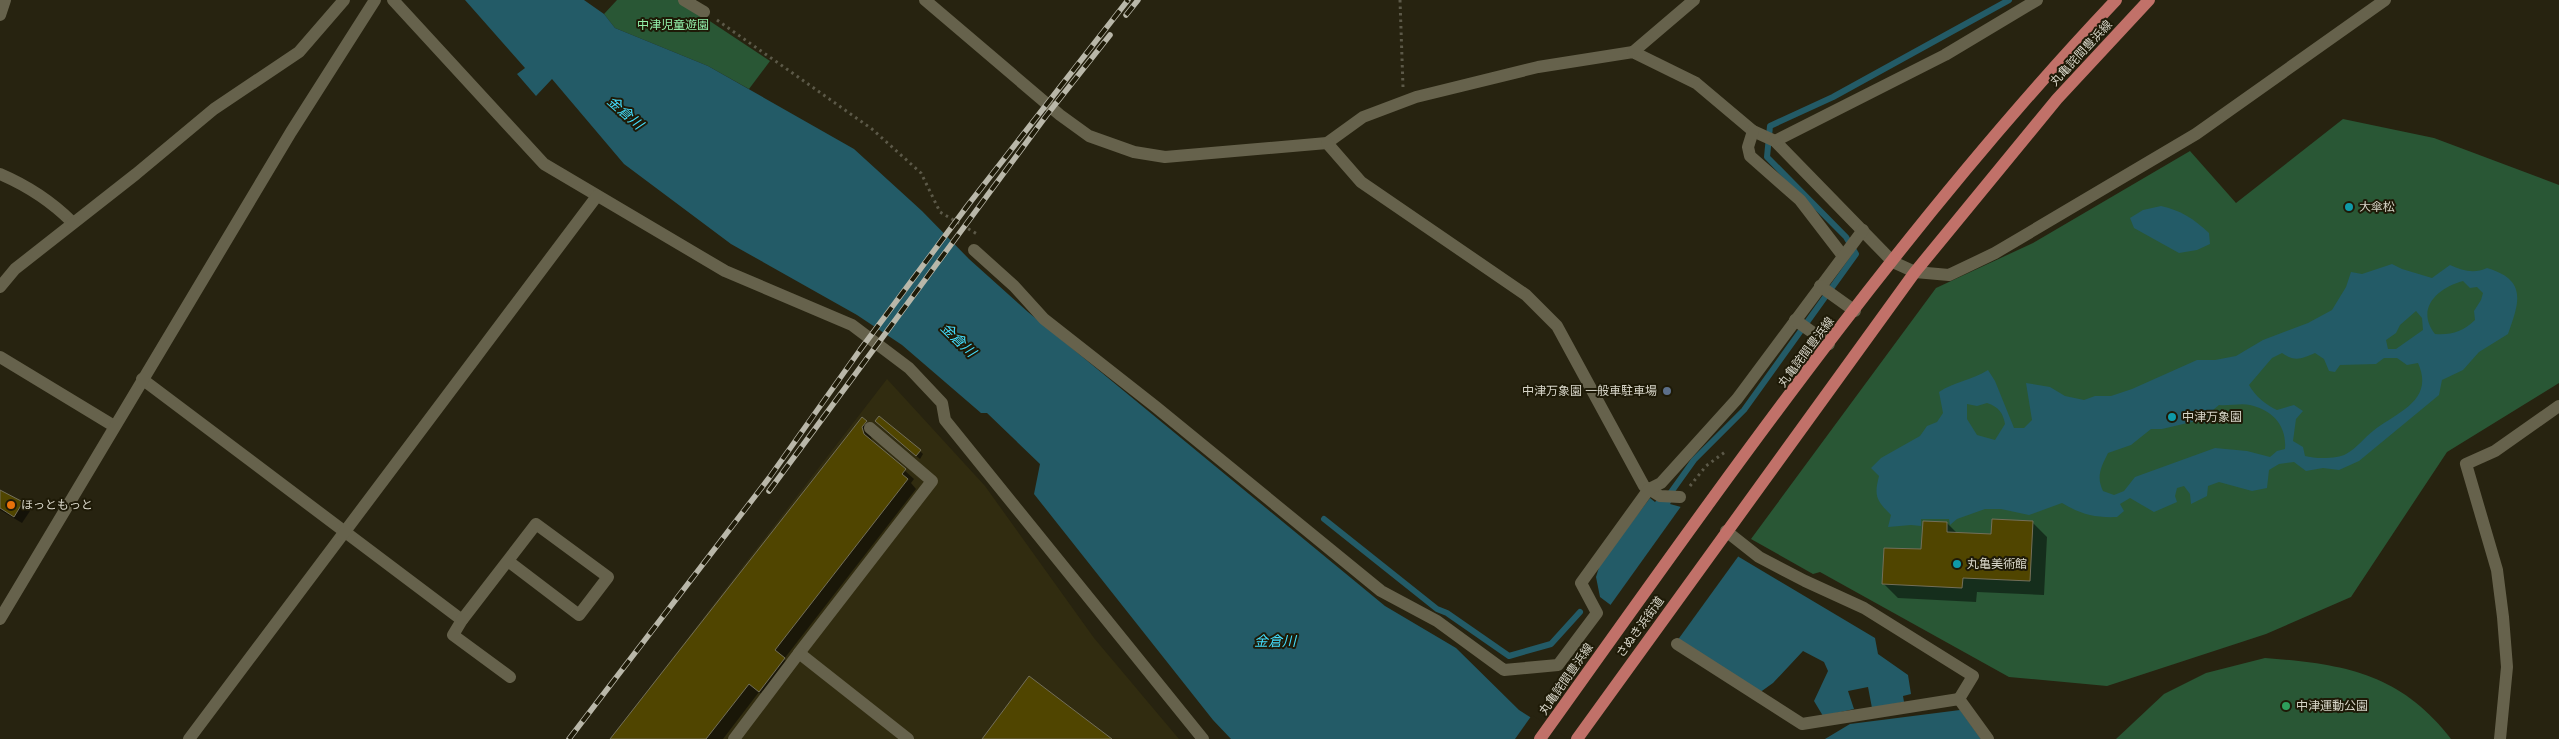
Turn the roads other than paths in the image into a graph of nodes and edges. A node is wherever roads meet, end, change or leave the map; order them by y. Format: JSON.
{"nodes":[{"id":1,"x":5,"y":0,"type":"edge"},
{"id":2,"x":344,"y":0,"type":"edge"},
{"id":3,"x":375,"y":0,"type":"edge"},
{"id":4,"x":393,"y":0,"type":"edge"},
{"id":5,"x":684,"y":0,"type":"edge"},
{"id":6,"x":925,"y":0,"type":"edge"},
{"id":7,"x":1694,"y":0,"type":"edge"},
{"id":8,"x":2037,"y":0,"type":"edge"},
{"id":9,"x":2116,"y":0,"type":"edge"},
{"id":10,"x":2149,"y":0,"type":"edge"},
{"id":11,"x":2385,"y":0,"type":"edge"},
{"id":12,"x":704,"y":12,"type":"road end"},
{"id":13,"x":0,"y":15,"type":"edge"},
{"id":14,"x":1633,"y":52,"type":"junction"},
{"id":15,"x":1756,"y":133,"type":"junction"},
{"id":16,"x":1774,"y":140,"type":"junction"},
{"id":17,"x":1327,"y":144,"type":"junction"},
{"id":18,"x":0,"y":174,"type":"edge"},
{"id":19,"x":598,"y":196,"type":"junction"},
{"id":20,"x":72,"y":222,"type":"junction"},
{"id":21,"x":1860,"y":234,"type":"junction"},
{"id":22,"x":974,"y":250,"type":"dead end"},
{"id":23,"x":1844,"y":254,"type":"junction"},
{"id":24,"x":1893,"y":262,"type":"junction"},
{"id":25,"x":1915,"y":272,"type":"junction"},
{"id":26,"x":0,"y":287,"type":"edge"},
{"id":27,"x":1827,"y":291,"type":"junction"},
{"id":28,"x":1855,"y":311,"type":"junction"},
{"id":29,"x":1802,"y":325,"type":"junction"},
{"id":30,"x":1829,"y":344,"type":"junction"},
{"id":31,"x":0,"y":357,"type":"edge"},
{"id":32,"x":142,"y":379,"type":"junction"},
{"id":33,"x":2559,"y":406,"type":"edge"},
{"id":34,"x":114,"y":426,"type":"junction"},
{"id":35,"x":870,"y":428,"type":"dead end"},
{"id":36,"x":1666,"y":496,"type":"junction"},
{"id":37,"x":1726,"y":531,"type":"junction"},
{"id":38,"x":345,"y":532,"type":"junction"},
{"id":39,"x":508,"y":561,"type":"junction"},
{"id":40,"x":0,"y":619,"type":"edge"},
{"id":41,"x":462,"y":620,"type":"junction"},
{"id":42,"x":1677,"y":644,"type":"dead end"},
{"id":43,"x":799,"y":653,"type":"junction"},
{"id":44,"x":510,"y":677,"type":"dead end"},
{"id":45,"x":1959,"y":700,"type":"junction"},
{"id":46,"x":189,"y":739,"type":"edge"},
{"id":47,"x":734,"y":739,"type":"edge"},
{"id":48,"x":908,"y":739,"type":"edge"},
{"id":49,"x":1203,"y":739,"type":"edge"},
{"id":50,"x":1540,"y":739,"type":"edge"},
{"id":51,"x":1577,"y":739,"type":"edge"},
{"id":52,"x":1988,"y":739,"type":"edge"},
{"id":53,"x":2500,"y":739,"type":"edge"}],
"edges":[{"from":1,"to":13,"type":"street"},
{"from":2,"to":20,"type":"street"},
{"from":3,"to":32,"type":"street"},
{"from":4,"to":19,"type":"street"},
{"from":5,"to":12,"type":"street"},
{"from":6,"to":17,"type":"street"},
{"from":7,"to":14,"type":"street"},
{"from":8,"to":16,"type":"street"},
{"from":9,"to":24,"type":"main road","name":"丸亀詫間豊浜線"},
{"from":10,"to":25,"type":"main road","name":"丸亀詫間豊浜線"},
{"from":11,"to":25,"type":"street"},
{"from":14,"to":15,"type":"street"},
{"from":14,"to":17,"type":"street"},
{"from":15,"to":16,"type":"street"},
{"from":15,"to":23,"type":"street"},
{"from":16,"to":21,"type":"street"},
{"from":17,"to":36,"type":"street"},
{"from":18,"to":20,"type":"street"},
{"from":19,"to":38,"type":"street"},
{"from":19,"to":49,"type":"street"},
{"from":20,"to":26,"type":"street"},
{"from":21,"to":23,"type":"street"},
{"from":21,"to":24,"type":"street"},
{"from":22,"to":36,"type":"street"},
{"from":23,"to":27,"type":"street"},
{"from":24,"to":25,"type":"street"},
{"from":24,"to":28,"type":"main road","name":"丸亀詫間豊浜線"},
{"from":25,"to":37,"type":"main road","name":"丸亀詫間豊浜線"},
{"from":27,"to":28,"type":"street"},
{"from":27,"to":29,"type":"street"},
{"from":28,"to":30,"type":"main road","name":"丸亀詫間豊浜線"},
{"from":29,"to":30,"type":"street"},
{"from":29,"to":36,"type":"street"},
{"from":30,"to":50,"type":"main road","name":"丸亀詫間豊浜線"},
{"from":31,"to":34,"type":"street"},
{"from":32,"to":34,"type":"street"},
{"from":32,"to":38,"type":"street"},
{"from":33,"to":53,"type":"street"},
{"from":34,"to":40,"type":"street"},
{"from":35,"to":43,"type":"street"},
{"from":37,"to":45,"type":"street"},
{"from":37,"to":51,"type":"main road","name":"さぬき浜街道"},
{"from":38,"to":41,"type":"street"},
{"from":38,"to":46,"type":"street"},
{"from":39,"to":39,"type":"street"},
{"from":39,"to":41,"type":"street"},
{"from":41,"to":44,"type":"street"},
{"from":42,"to":45,"type":"street"},
{"from":43,"to":47,"type":"street"},
{"from":43,"to":48,"type":"street"},
{"from":45,"to":52,"type":"street"}]}
